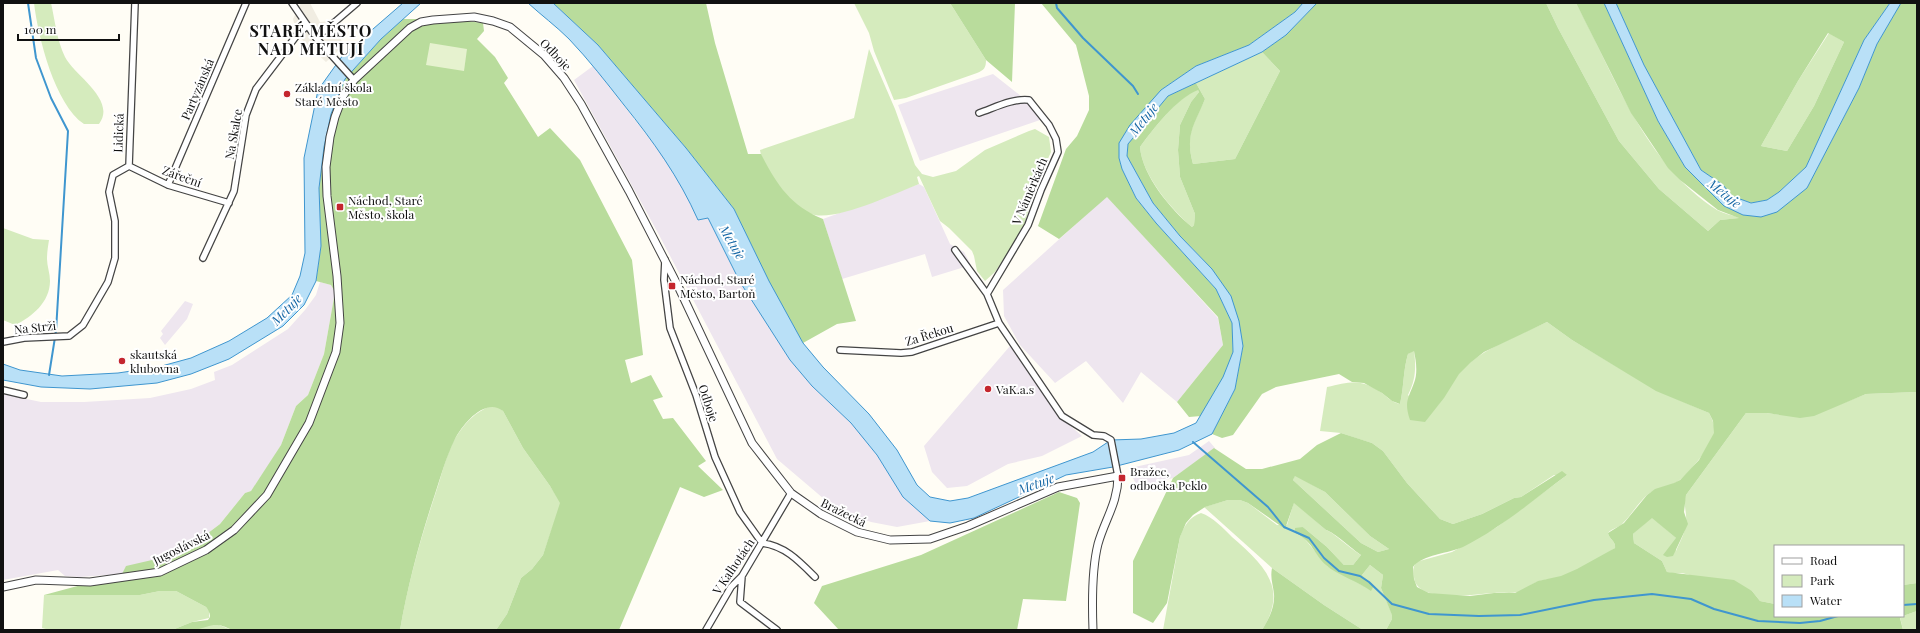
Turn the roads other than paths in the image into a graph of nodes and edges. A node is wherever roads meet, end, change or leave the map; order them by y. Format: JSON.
{"nodes":[{"id":1,"x":135,"y":3,"type":"edge"},
{"id":2,"x":246,"y":3,"type":"edge"},
{"id":3,"x":292,"y":3,"type":"edge"},
{"id":4,"x":301,"y":3,"type":"edge"},
{"id":5,"x":356,"y":3,"type":"edge"},
{"id":6,"x":297,"y":10,"type":"junction"},
{"id":7,"x":307,"y":26,"type":"junction"},
{"id":8,"x":316,"y":38,"type":"junction"},
{"id":9,"x":352,"y":78,"type":"junction"},
{"id":10,"x":979,"y":113,"type":"dead end"},
{"id":11,"x":128,"y":166,"type":"junction"},
{"id":12,"x":168,"y":185,"type":"junction"},
{"id":13,"x":229,"y":203,"type":"junction"},
{"id":14,"x":955,"y":250,"type":"dead end"},
{"id":15,"x":203,"y":258,"type":"dead end"},
{"id":16,"x":665,"y":260,"type":"junction"},
{"id":17,"x":678,"y":286,"type":"joint"},
{"id":18,"x":987,"y":294,"type":"junction"},
{"id":19,"x":998,"y":324,"type":"junction"},
{"id":20,"x":69,"y":336,"type":"joint"},
{"id":21,"x":3,"y":342,"type":"edge"},
{"id":22,"x":840,"y":350,"type":"dead end"},
{"id":23,"x":3,"y":390,"type":"edge"},
{"id":24,"x":24,"y":395,"type":"dead end"},
{"id":25,"x":309,"y":422,"type":"joint"},
{"id":26,"x":1117,"y":473,"type":"junction"},
{"id":27,"x":791,"y":493,"type":"junction"},
{"id":28,"x":762,"y":543,"type":"junction"},
{"id":29,"x":742,"y":576,"type":"junction"},
{"id":30,"x":815,"y":577,"type":"dead end"},
{"id":31,"x":3,"y":587,"type":"edge"},
{"id":32,"x":706,"y":630,"type":"edge"},
{"id":33,"x":777,"y":630,"type":"edge"},
{"id":34,"x":1093,"y":630,"type":"edge"}],
"edges":[{"from":1,"to":11,"type":"street","name":"Lidická"},
{"from":2,"to":12,"type":"street","name":"Partyzánská"},
{"from":3,"to":6,"type":"street"},
{"from":4,"to":6,"type":"street"},
{"from":5,"to":8,"type":"street"},
{"from":6,"to":7,"type":"street"},
{"from":7,"to":8,"type":"street"},
{"from":7,"to":13,"type":"street","name":"Na Skalce"},
{"from":8,"to":9,"type":"street"},
{"from":9,"to":16,"type":"street","name":"Odboje"},
{"from":9,"to":25,"type":"street","name":"Odboje"},
{"from":10,"to":18,"type":"street","name":"V Náměrkách"},
{"from":11,"to":12,"type":"street","name":"Zářeční"},
{"from":11,"to":20,"type":"street","name":"Lidická"},
{"from":12,"to":13,"type":"street","name":"Zářeční"},
{"from":13,"to":15,"type":"street","name":"Na Skalce"},
{"from":14,"to":18,"type":"street"},
{"from":16,"to":17,"type":"street","name":"Odboje"},
{"from":16,"to":28,"type":"street","name":"Odboje"},
{"from":17,"to":27,"type":"street","name":"Bražecká"},
{"from":18,"to":19,"type":"street"},
{"from":19,"to":22,"type":"street","name":"Za Řekou"},
{"from":19,"to":26,"type":"street"},
{"from":20,"to":21,"type":"street","name":"Na Strži"},
{"from":23,"to":24,"type":"street"},
{"from":25,"to":31,"type":"street","name":"Jugoslávská"},
{"from":26,"to":27,"type":"street","name":"Bražecká"},
{"from":26,"to":34,"type":"street"},
{"from":27,"to":28,"type":"street","name":"V Kalhotách"},
{"from":28,"to":29,"type":"street","name":"V Kalhotách"},
{"from":28,"to":30,"type":"street"},
{"from":29,"to":32,"type":"street","name":"V Kalhotách"},
{"from":29,"to":33,"type":"street"}]}
